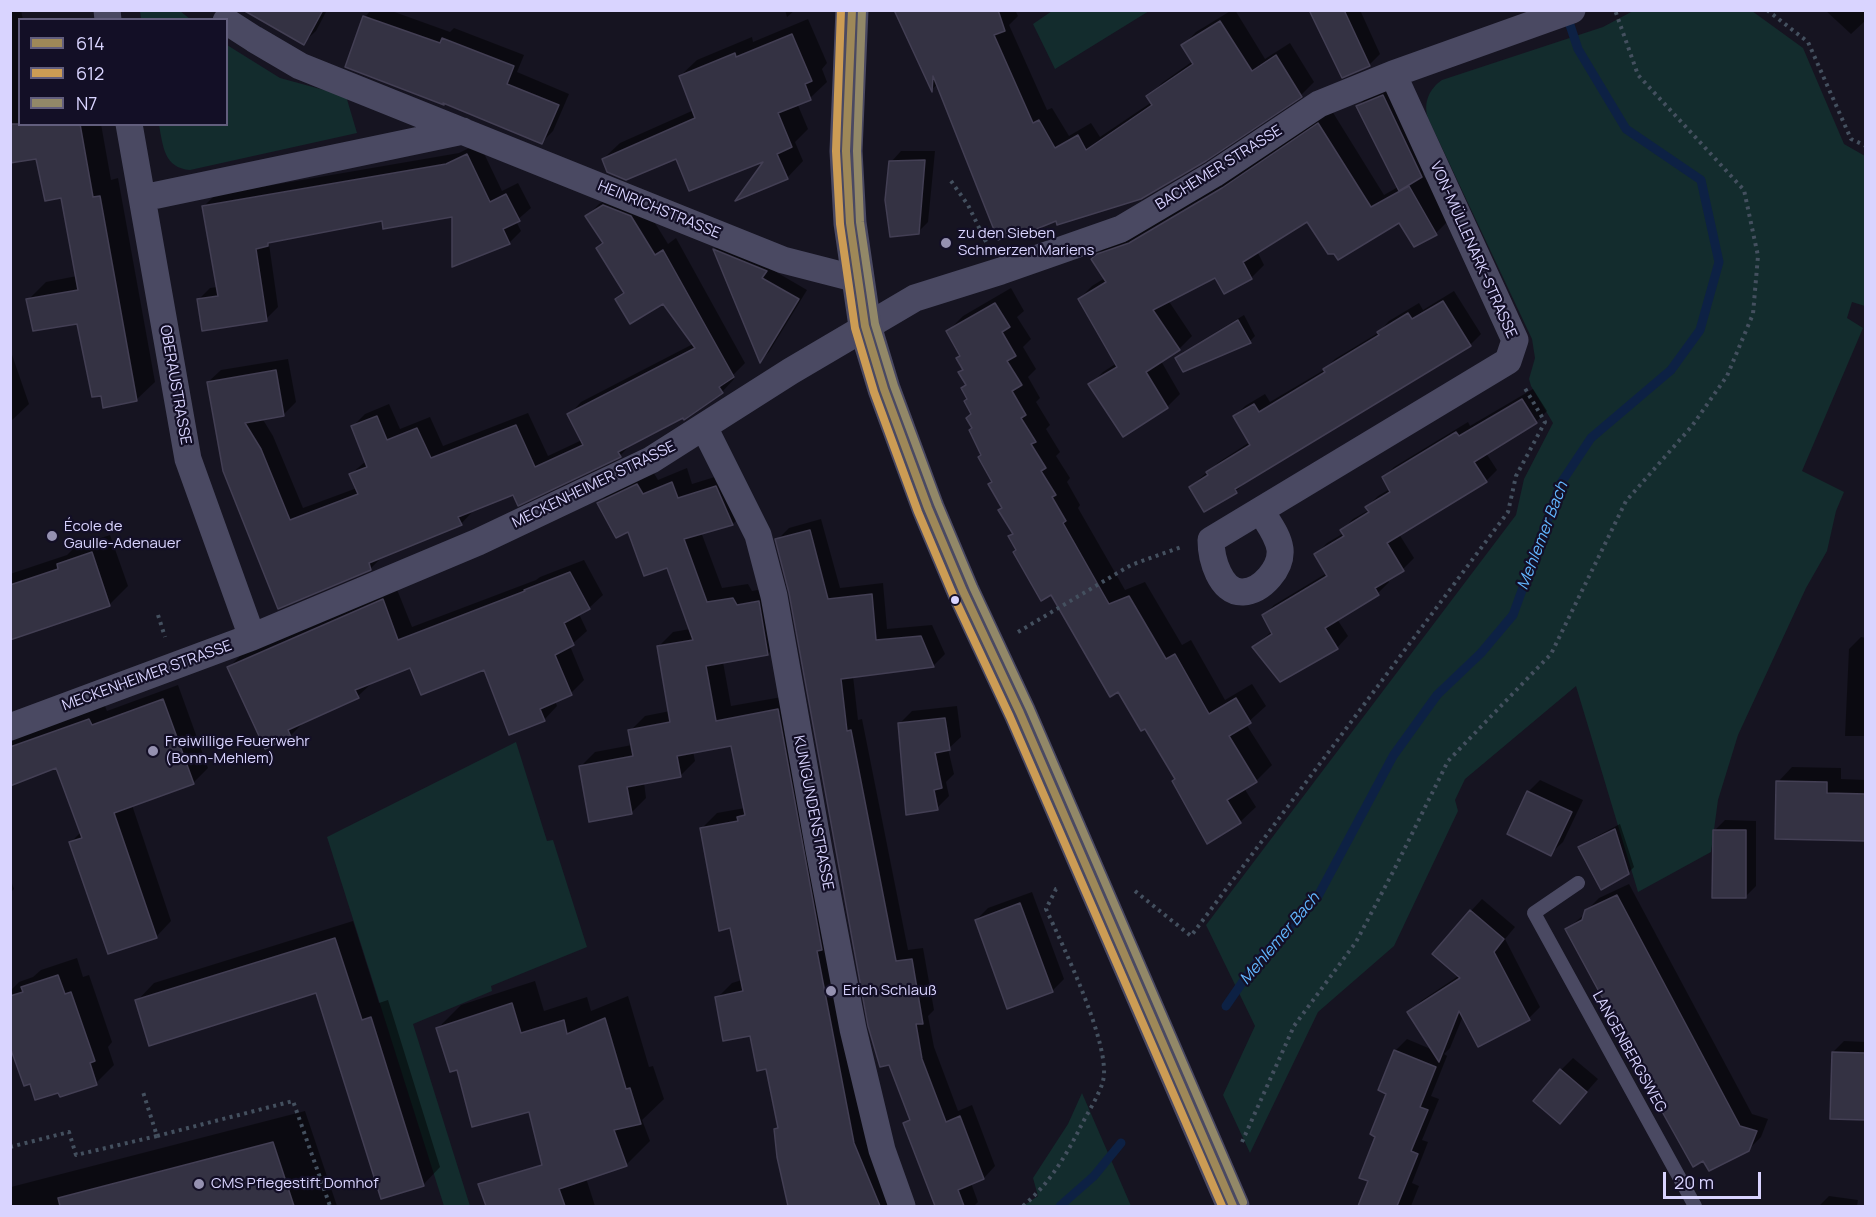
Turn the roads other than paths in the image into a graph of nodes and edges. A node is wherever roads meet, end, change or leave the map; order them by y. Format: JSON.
{"nodes":[{"id":1,"x":852,"y":10,"type":"edge"},
{"id":2,"x":1572,"y":10,"type":"edge"},
{"id":3,"x":228,"y":21,"type":"edge"},
{"id":4,"x":1393,"y":74,"type":"junction"},
{"id":5,"x":129,"y":126,"type":"edge"},
{"id":6,"x":463,"y":131,"type":"junction"},
{"id":7,"x":143,"y":198,"type":"junction"},
{"id":8,"x":857,"y":279,"type":"junction"},
{"id":9,"x":865,"y":326,"type":"junction"},
{"id":10,"x":704,"y":427,"type":"junction"},
{"id":11,"x":1261,"y":512,"type":"junction"},
{"id":12,"x":252,"y":637,"type":"junction"},
{"id":13,"x":10,"y":727,"type":"edge"},
{"id":14,"x":1578,"y":883,"type":"dead end"},
{"id":15,"x":1227,"y":1193,"type":"edge"},
{"id":16,"x":902,"y":1206,"type":"edge"},
{"id":17,"x":1695,"y":1206,"type":"edge"}],
"edges":[{"from":1,"to":8,"type":"street"},
{"from":2,"to":4,"type":"street","name":"BACHEMER STRASSE"},
{"from":3,"to":6,"type":"street","name":"HEINRICHSTRASSE"},
{"from":4,"to":9,"type":"street","name":"BACHEMER STRASSE"},
{"from":4,"to":11,"type":"street","name":"VON-MÜLLENARK-STRASSE"},
{"from":5,"to":7,"type":"street","name":"OBERAUSTRASSE"},
{"from":6,"to":7,"type":"street"},
{"from":6,"to":8,"type":"street","name":"HEINRICHSTRASSE"},
{"from":7,"to":12,"type":"street","name":"OBERAUSTRASSE"},
{"from":8,"to":9,"type":"street"},
{"from":9,"to":10,"type":"street","name":"MECKENHEIMER STRASSE"},
{"from":9,"to":15,"type":"street"},
{"from":10,"to":12,"type":"street","name":"MECKENHEIMER STRASSE"},
{"from":10,"to":16,"type":"street","name":"KUNIGUNDENSTRASSE"},
{"from":11,"to":11,"type":"street","name":"VON-MÜLLENARK-STRASSE"},
{"from":12,"to":13,"type":"street","name":"MECKENHEIMER STRASSE"},
{"from":14,"to":17,"type":"lane","name":"LANGENBERGSWEG"}]}
